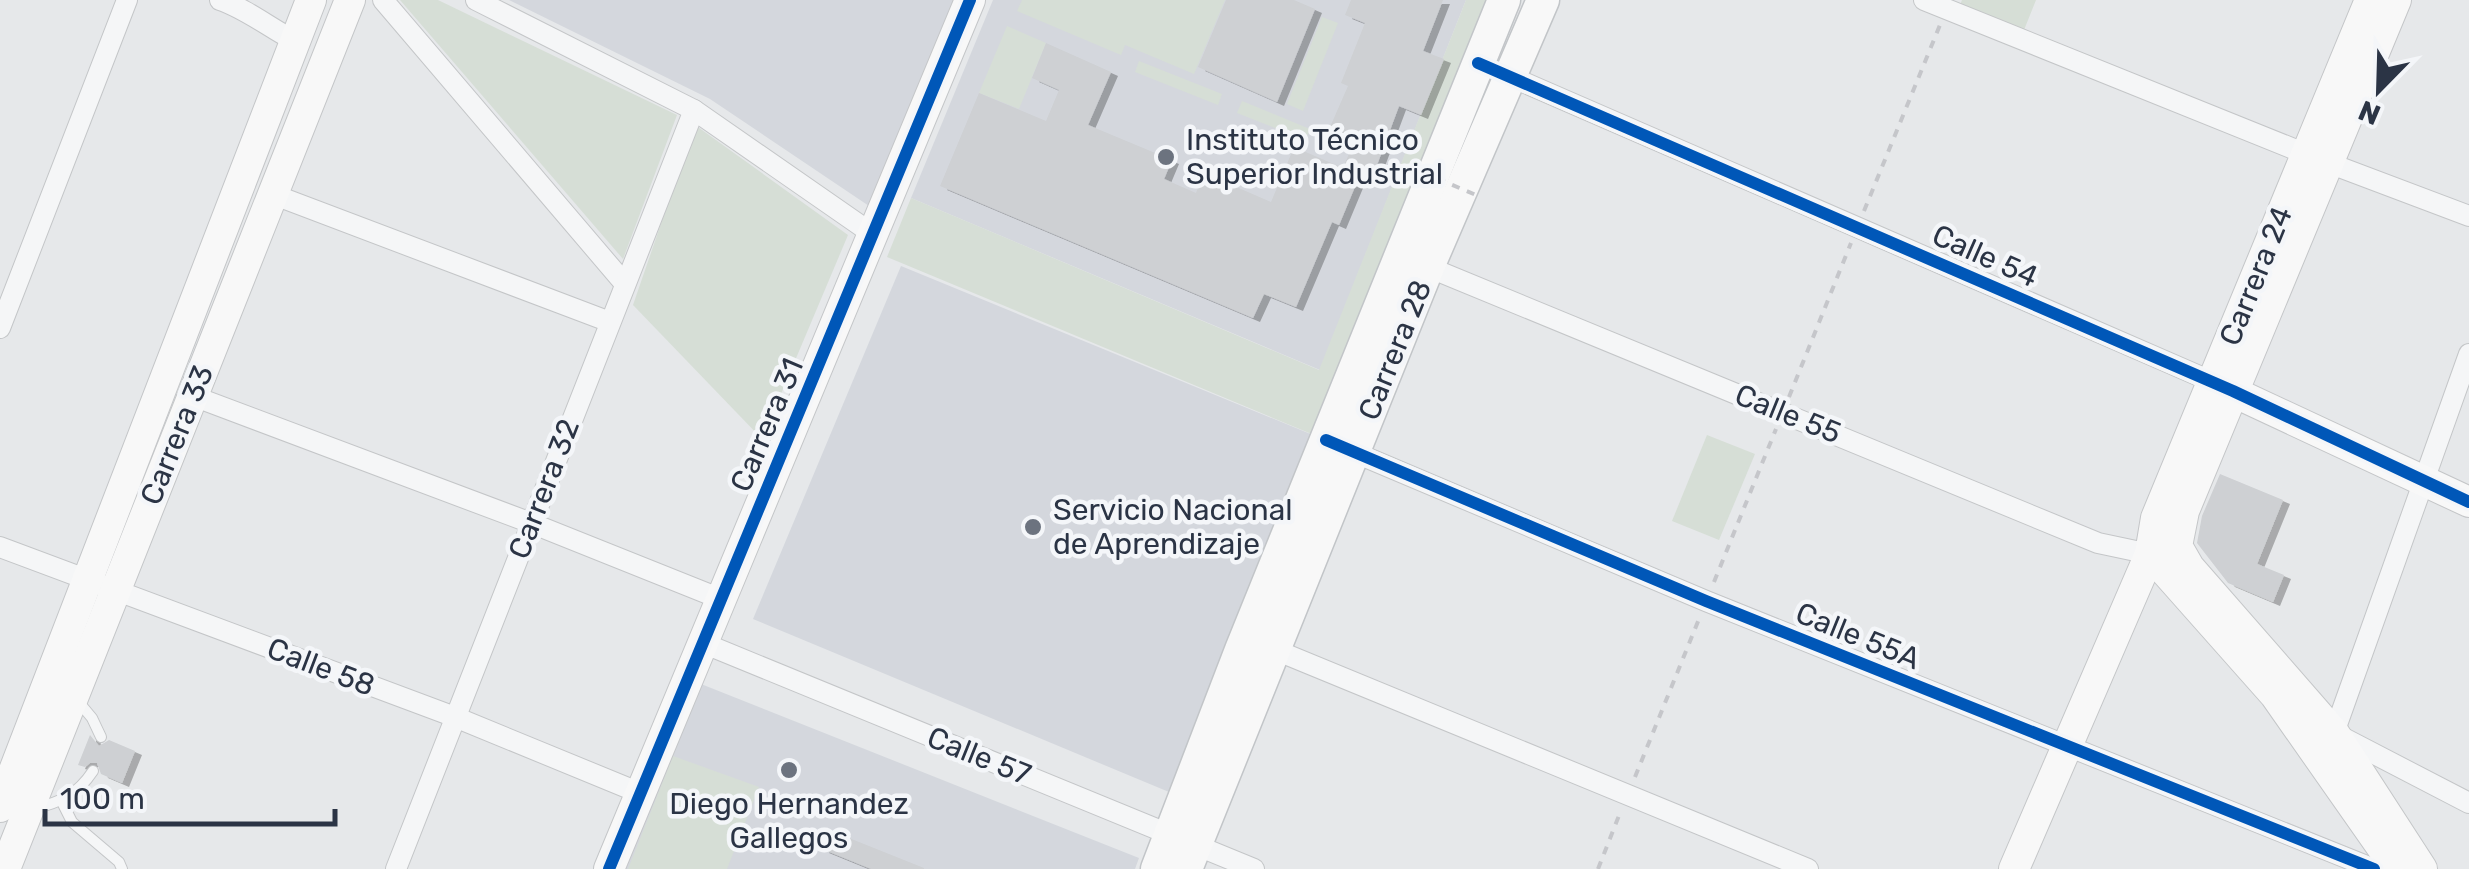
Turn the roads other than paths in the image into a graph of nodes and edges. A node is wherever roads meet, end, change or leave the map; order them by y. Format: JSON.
{"nodes":[{"id":1,"x":127,"y":0,"type":"edge"},
{"id":2,"x":311,"y":0,"type":"edge"},
{"id":3,"x":384,"y":0,"type":"edge"},
{"id":4,"x":476,"y":0,"type":"edge"},
{"id":5,"x":970,"y":0,"type":"edge"},
{"id":6,"x":1504,"y":0,"type":"edge"},
{"id":7,"x":1544,"y":0,"type":"edge"},
{"id":8,"x":1924,"y":0,"type":"edge"},
{"id":9,"x":2370,"y":0,"type":"edge"},
{"id":10,"x":2396,"y":0,"type":"edge"},
{"id":11,"x":236,"y":1,"type":"edge"},
{"id":12,"x":341,"y":4,"type":"edge"},
{"id":13,"x":297,"y":42,"type":"junction"},
{"id":14,"x":1478,"y":62,"type":"junction"},
{"id":15,"x":1512,"y":77,"type":"junction"},
{"id":16,"x":694,"y":110,"type":"junction"},
{"id":17,"x":2316,"y":157,"type":"junction"},
{"id":18,"x":272,"y":194,"type":"junction"},
{"id":19,"x":2469,"y":216,"type":"edge"},
{"id":20,"x":874,"y":236,"type":"junction"},
{"id":21,"x":1428,"y":266,"type":"junction"},
{"id":22,"x":625,"y":284,"type":"junction"},
{"id":23,"x":610,"y":322,"type":"junction"},
{"id":24,"x":0,"y":328,"type":"edge"},
{"id":25,"x":2469,"y":354,"type":"edge"},
{"id":26,"x":2223,"y":386,"type":"junction"},
{"id":27,"x":193,"y":396,"type":"junction"},
{"id":28,"x":1340,"y":446,"type":"junction"},
{"id":29,"x":2424,"y":480,"type":"junction"},
{"id":30,"x":2469,"y":502,"type":"edge"},
{"id":31,"x":531,"y":523,"type":"junction"},
{"id":32,"x":0,"y":547,"type":"edge"},
{"id":33,"x":2163,"y":550,"type":"junction"},
{"id":34,"x":102,"y":585,"type":"junction"},
{"id":35,"x":721,"y":599,"type":"junction"},
{"id":36,"x":703,"y":643,"type":"junction"},
{"id":37,"x":1273,"y":650,"type":"junction"},
{"id":38,"x":74,"y":695,"type":"junction"},
{"id":39,"x":455,"y":717,"type":"junction"},
{"id":40,"x":2334,"y":733,"type":"junction"},
{"id":41,"x":101,"y":737,"type":"dead end"},
{"id":42,"x":2065,"y":748,"type":"junction"},
{"id":43,"x":93,"y":771,"type":"dead end"},
{"id":44,"x":640,"y":793,"type":"junction"},
{"id":45,"x":62,"y":802,"type":"junction"},
{"id":46,"x":2469,"y":803,"type":"edge"},
{"id":47,"x":14,"y":808,"type":"edge"},
{"id":48,"x":1185,"y":850,"type":"edge"},
{"id":49,"x":5,"y":869,"type":"edge"},
{"id":50,"x":122,"y":869,"type":"edge"},
{"id":51,"x":396,"y":869,"type":"edge"},
{"id":52,"x":609,"y":869,"type":"edge"},
{"id":53,"x":1157,"y":869,"type":"edge"},
{"id":54,"x":1254,"y":869,"type":"edge"},
{"id":55,"x":1808,"y":869,"type":"edge"},
{"id":56,"x":2014,"y":869,"type":"edge"},
{"id":57,"x":2374,"y":869,"type":"edge"},
{"id":58,"x":2397,"y":869,"type":"edge"},
{"id":59,"x":2422,"y":869,"type":"edge"}],
"edges":[{"from":1,"to":24,"type":"street"},
{"from":2,"to":13,"type":"street","name":"Carrera 33"},
{"from":3,"to":22,"type":"street"},
{"from":4,"to":16,"type":"street"},
{"from":5,"to":20,"type":"street","name":"Carrera 31"},
{"from":6,"to":14,"type":"main road","name":"Carrera 28"},
{"from":7,"to":15,"type":"main road","name":"Carrera 28"},
{"from":8,"to":17,"type":"street"},
{"from":9,"to":17,"type":"street","name":"Carrera 24"},
{"from":10,"to":17,"type":"street","name":"Carrera 24"},
{"from":11,"to":13,"type":"street"},
{"from":12,"to":18,"type":"street","name":"Carrera 33"},
{"from":13,"to":34,"type":"street","name":"Carrera 33"},
{"from":14,"to":15,"type":"street","name":"Calle 54"},
{"from":14,"to":28,"type":"main road","name":"Carrera 28"},
{"from":15,"to":21,"type":"main road","name":"Carrera 28"},
{"from":15,"to":26,"type":"street","name":"Calle 54"},
{"from":16,"to":20,"type":"street"},
{"from":16,"to":22,"type":"street","name":"Carrera 32"},
{"from":17,"to":19,"type":"street"},
{"from":17,"to":26,"type":"street","name":"Carrera 24"},
{"from":18,"to":23,"type":"street"},
{"from":18,"to":27,"type":"street","name":"Carrera 33"},
{"from":20,"to":35,"type":"street","name":"Carrera 31"},
{"from":21,"to":28,"type":"main road","name":"Carrera 28"},
{"from":21,"to":33,"type":"street","name":"Calle 55"},
{"from":22,"to":23,"type":"street","name":"Carrera 32"},
{"from":23,"to":31,"type":"street","name":"Carrera 32"},
{"from":25,"to":29,"type":"street"},
{"from":26,"to":29,"type":"street","name":"Calle 54"},
{"from":26,"to":33,"type":"street","name":"Carrera 24"},
{"from":27,"to":31,"type":"street"},
{"from":27,"to":34,"type":"street","name":"Carrera 33"},
{"from":28,"to":37,"type":"main road","name":"Carrera 28"},
{"from":28,"to":42,"type":"street","name":"Calle 55A"},
{"from":28,"to":48,"type":"main road","name":"Carrera 28"},
{"from":29,"to":30,"type":"street","name":"Calle 54"},
{"from":29,"to":40,"type":"street"},
{"from":31,"to":35,"type":"street"},
{"from":31,"to":39,"type":"street","name":"Carrera 32"},
{"from":32,"to":34,"type":"street","name":"Calle 58"},
{"from":33,"to":40,"type":"street"},
{"from":33,"to":42,"type":"street","name":"Carrera 24"},
{"from":33,"to":58,"type":"street"},
{"from":34,"to":38,"type":"street","name":"Carrera 33"},
{"from":34,"to":39,"type":"street","name":"Calle 58"},
{"from":34,"to":47,"type":"street","name":"Carrera 33"},
{"from":35,"to":36,"type":"street","name":"Carrera 31"},
{"from":36,"to":44,"type":"street","name":"Carrera 31"},
{"from":36,"to":48,"type":"street","name":"Calle 57"},
{"from":37,"to":48,"type":"main road","name":"Carrera 28"},
{"from":37,"to":55,"type":"street"},
{"from":38,"to":41,"type":"lane"},
{"from":38,"to":47,"type":"street","name":"Carrera 33"},
{"from":39,"to":44,"type":"street","name":"Calle 58"},
{"from":39,"to":51,"type":"street","name":"Carrera 32"},
{"from":40,"to":46,"type":"street"},
{"from":40,"to":59,"type":"street"},
{"from":42,"to":56,"type":"street","name":"Carrera 24"},
{"from":42,"to":57,"type":"street","name":"Calle 55A"},
{"from":43,"to":45,"type":"lane"},
{"from":44,"to":52,"type":"street","name":"Carrera 31"},
{"from":45,"to":47,"type":"lane"},
{"from":45,"to":50,"type":"lane"},
{"from":47,"to":49,"type":"street","name":"Carrera 33"},
{"from":48,"to":53,"type":"main road","name":"Carrera 28"},
{"from":48,"to":54,"type":"street","name":"Calle 57"}]}
